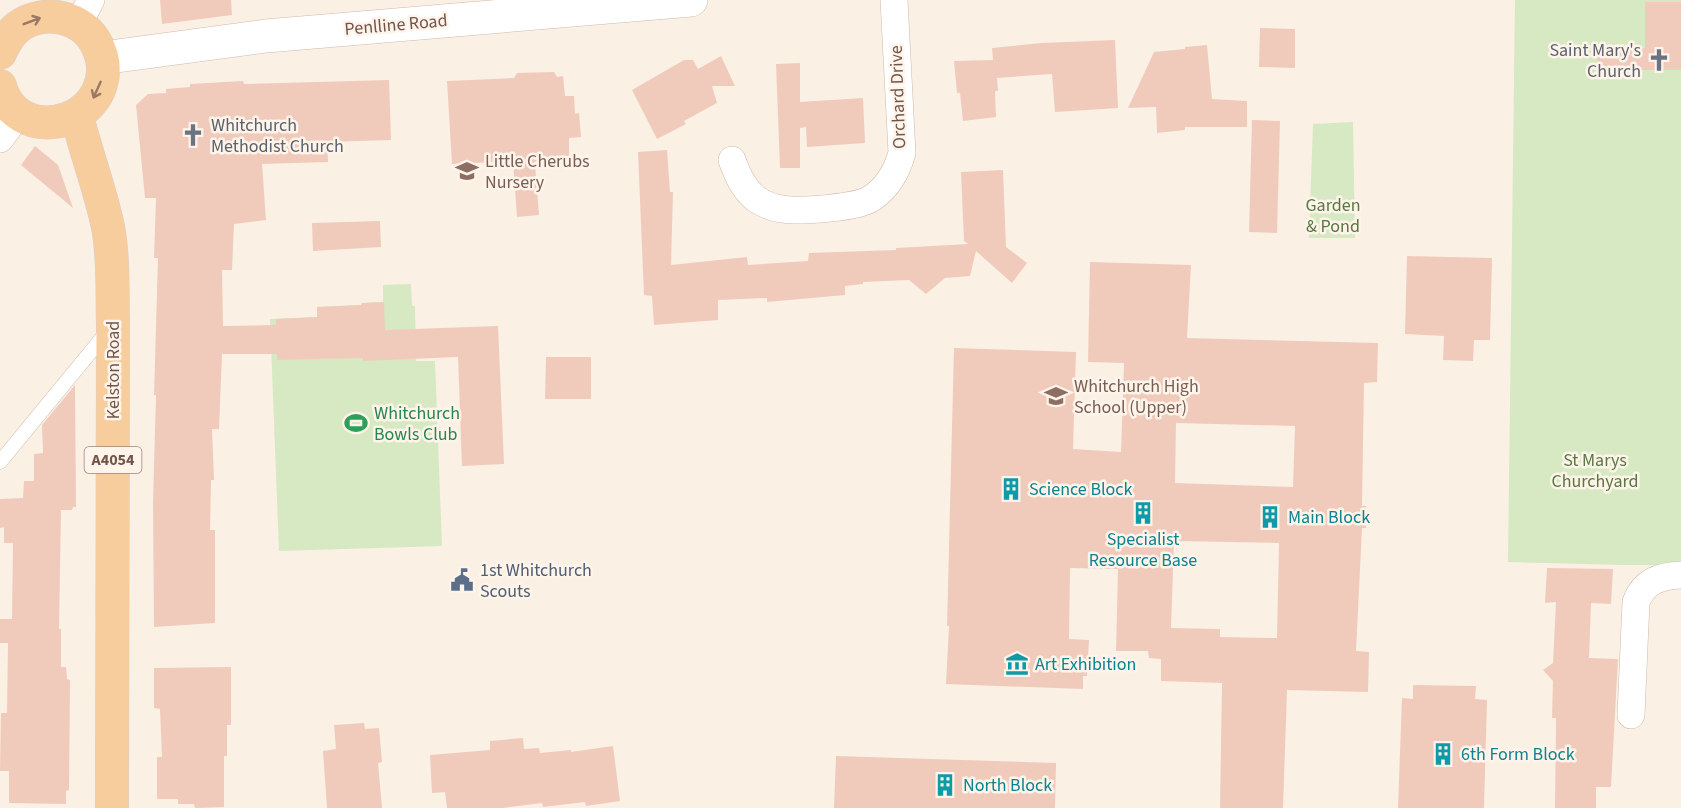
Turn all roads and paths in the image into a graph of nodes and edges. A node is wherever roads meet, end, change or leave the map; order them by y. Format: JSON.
{"nodes":[{"id":1,"x":691,"y":0,"type":"edge"},
{"id":2,"x":894,"y":0,"type":"edge"},
{"id":3,"x":84,"y":12,"type":"edge"},
{"id":4,"x":0,"y":53,"type":"edge"},
{"id":5,"x":102,"y":58,"type":"junction"},
{"id":6,"x":0,"y":86,"type":"edge"},
{"id":7,"x":19,"y":113,"type":"junction"},
{"id":8,"x":77,"y":116,"type":"junction"},
{"id":9,"x":0,"y":139,"type":"edge"},
{"id":10,"x":732,"y":160,"type":"dead end"},
{"id":11,"x":113,"y":324,"type":"junction"},
{"id":12,"x":0,"y":462,"type":"edge"},
{"id":13,"x":1681,"y":575,"type":"edge"},
{"id":14,"x":1631,"y":715,"type":"dead end"},
{"id":15,"x":112,"y":808,"type":"edge"}],
"edges":[{"from":1,"to":5,"type":"street","name":"Penlline Road"},
{"from":2,"to":10,"type":"street","name":"Orchard Drive"},
{"from":4,"to":3,"type":"main road","one_way":true},
{"from":3,"to":5,"type":"main road"},
{"from":5,"to":8,"type":"main road","one_way":true},
{"from":6,"to":7,"type":"main road"},
{"from":7,"to":8,"type":"main road"},
{"from":7,"to":9,"type":"street"},
{"from":8,"to":11,"type":"main road","name":"Kelston Road","number":"A4054"},
{"from":11,"to":12,"type":"lane"},
{"from":11,"to":15,"type":"main road","name":"Kelston Road","number":"A4054"},
{"from":13,"to":14,"type":"street"}]}
